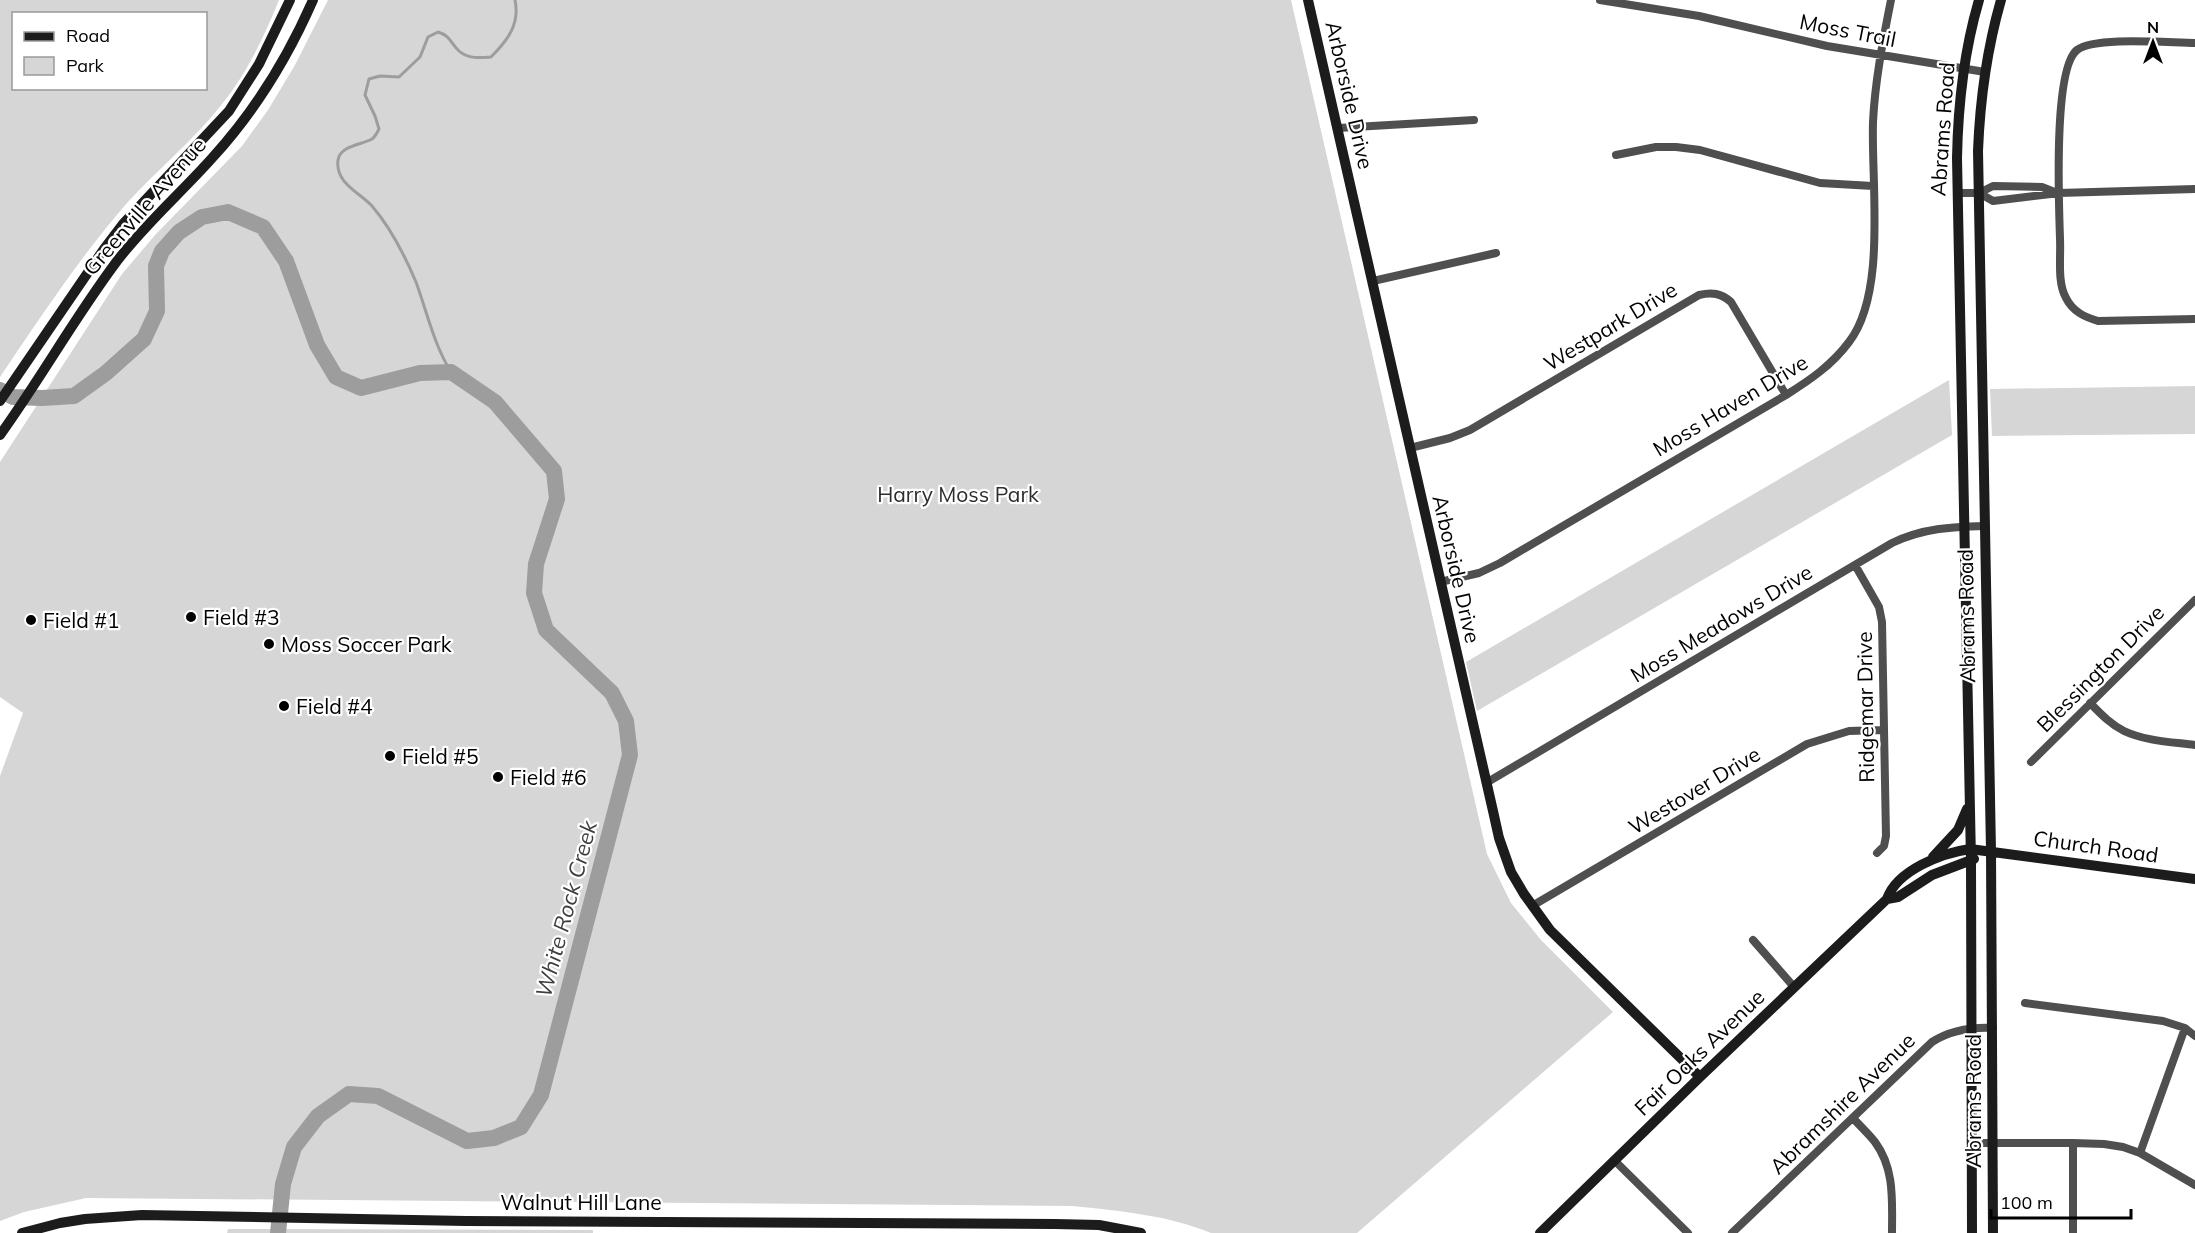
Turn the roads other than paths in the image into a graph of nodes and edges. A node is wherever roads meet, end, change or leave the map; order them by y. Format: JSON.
{"nodes":[{"id":1,"x":290,"y":0,"type":"edge"},
{"id":2,"x":313,"y":0,"type":"edge"},
{"id":3,"x":1308,"y":0,"type":"edge"},
{"id":4,"x":1600,"y":0,"type":"edge"},
{"id":5,"x":1891,"y":0,"type":"edge"},
{"id":6,"x":1978,"y":0,"type":"edge"},
{"id":7,"x":2001,"y":0,"type":"edge"},
{"id":8,"x":2195,"y":44,"type":"edge"},
{"id":9,"x":1881,"y":56,"type":"junction"},
{"id":10,"x":1964,"y":68,"type":"junction"},
{"id":11,"x":1985,"y":72,"type":"junction"},
{"id":12,"x":1474,"y":120,"type":"dead end"},
{"id":13,"x":1338,"y":128,"type":"junction"},
{"id":14,"x":1616,"y":155,"type":"dead end"},
{"id":15,"x":1873,"y":186,"type":"junction"},
{"id":16,"x":2195,"y":189,"type":"edge"},
{"id":17,"x":1957,"y":193,"type":"junction"},
{"id":18,"x":1979,"y":193,"type":"junction"},
{"id":19,"x":2059,"y":193,"type":"junction"},
{"id":20,"x":1496,"y":253,"type":"dead end"},
{"id":21,"x":1372,"y":281,"type":"junction"},
{"id":22,"x":2195,"y":319,"type":"edge"},
{"id":23,"x":1786,"y":395,"type":"junction"},
{"id":24,"x":0,"y":401,"type":"edge"},
{"id":25,"x":1,"y":434,"type":"edge"},
{"id":26,"x":1410,"y":448,"type":"junction"},
{"id":27,"x":1963,"y":526,"type":"junction"},
{"id":28,"x":1984,"y":526,"type":"junction"},
{"id":29,"x":1855,"y":565,"type":"junction"},
{"id":30,"x":1440,"y":582,"type":"junction"},
{"id":31,"x":2195,"y":600,"type":"edge"},
{"id":32,"x":2090,"y":703,"type":"junction"},
{"id":33,"x":1882,"y":730,"type":"junction"},
{"id":34,"x":2195,"y":745,"type":"edge"},
{"id":35,"x":2031,"y":762,"type":"dead end"},
{"id":36,"x":1486,"y":783,"type":"junction"},
{"id":37,"x":1969,"y":803,"type":"junction"},
{"id":38,"x":1970,"y":849,"type":"junction"},
{"id":39,"x":1991,"y":851,"type":"junction"},
{"id":40,"x":1878,"y":853,"type":"dead end"},
{"id":41,"x":1928,"y":861,"type":"junction"},
{"id":42,"x":1971,"y":861,"type":"junction"},
{"id":43,"x":2195,"y":879,"type":"edge"},
{"id":44,"x":1887,"y":899,"type":"junction"},
{"id":45,"x":1532,"y":906,"type":"junction"},
{"id":46,"x":1753,"y":940,"type":"dead end"},
{"id":47,"x":1794,"y":987,"type":"junction"},
{"id":48,"x":2025,"y":1003,"type":"dead end"},
{"id":49,"x":1972,"y":1027,"type":"junction"},
{"id":50,"x":1992,"y":1028,"type":"junction"},
{"id":51,"x":2185,"y":1028,"type":"junction"},
{"id":52,"x":2195,"y":1036,"type":"edge"},
{"id":53,"x":1700,"y":1077,"type":"junction"},
{"id":54,"x":1853,"y":1118,"type":"junction"},
{"id":55,"x":1972,"y":1143,"type":"junction"},
{"id":56,"x":1993,"y":1143,"type":"junction"},
{"id":57,"x":2073,"y":1143,"type":"junction"},
{"id":58,"x":2140,"y":1153,"type":"junction"},
{"id":59,"x":1615,"y":1161,"type":"junction"},
{"id":60,"x":2195,"y":1185,"type":"edge"},
{"id":61,"x":22,"y":1233,"type":"edge"},
{"id":62,"x":1141,"y":1233,"type":"edge"},
{"id":63,"x":1540,"y":1233,"type":"edge"},
{"id":64,"x":1688,"y":1233,"type":"edge"},
{"id":65,"x":1732,"y":1233,"type":"edge"},
{"id":66,"x":1892,"y":1233,"type":"edge"},
{"id":67,"x":1972,"y":1233,"type":"edge"},
{"id":68,"x":1993,"y":1233,"type":"edge"},
{"id":69,"x":2073,"y":1233,"type":"edge"}],
"edges":[{"from":1,"to":24,"type":"main road","name":"Greenville Avenue"},
{"from":2,"to":25,"type":"main road","name":"Greenville Avenue"},
{"from":3,"to":13,"type":"main road","name":"Arborside Drive"},
{"from":4,"to":9,"type":"street","name":"Moss Trail"},
{"from":5,"to":9,"type":"street","name":"Moss Haven Drive"},
{"from":6,"to":10,"type":"main road","name":"Abrams Road"},
{"from":7,"to":11,"type":"main road","name":"Abrams Road"},
{"from":8,"to":19,"type":"street"},
{"from":9,"to":10,"type":"street","name":"Moss Trail"},
{"from":9,"to":15,"type":"street","name":"Moss Haven Drive"},
{"from":10,"to":11,"type":"street","name":"Moss Trail"},
{"from":10,"to":17,"type":"main road","name":"Abrams Road"},
{"from":11,"to":18,"type":"main road","name":"Abrams Road"},
{"from":12,"to":13,"type":"street"},
{"from":13,"to":21,"type":"main road","name":"Arborside Drive"},
{"from":14,"to":15,"type":"street"},
{"from":15,"to":23,"type":"street","name":"Moss Haven Drive"},
{"from":16,"to":19,"type":"street"},
{"from":17,"to":18,"type":"street"},
{"from":17,"to":27,"type":"main road","name":"Abrams Road"},
{"from":18,"to":19,"type":"street"},
{"from":18,"to":19,"type":"street"},
{"from":18,"to":28,"type":"main road","name":"Abrams Road"},
{"from":19,"to":22,"type":"street"},
{"from":20,"to":21,"type":"street"},
{"from":21,"to":26,"type":"main road","name":"Arborside Drive"},
{"from":23,"to":26,"type":"street","name":"Westpark Drive"},
{"from":23,"to":30,"type":"street","name":"Moss Haven Drive"},
{"from":26,"to":30,"type":"main road","name":"Arborside Drive"},
{"from":27,"to":28,"type":"street","name":"Moss Meadows Drive"},
{"from":27,"to":29,"type":"street","name":"Moss Meadows Drive"},
{"from":27,"to":37,"type":"main road","name":"Abrams Road"},
{"from":28,"to":39,"type":"main road","name":"Abrams Road"},
{"from":29,"to":33,"type":"street","name":"Ridgemar Drive"},
{"from":29,"to":36,"type":"street","name":"Moss Meadows Drive"},
{"from":30,"to":36,"type":"main road","name":"Arborside Drive"},
{"from":31,"to":32,"type":"street","name":"Blessington Drive"},
{"from":32,"to":34,"type":"street"},
{"from":32,"to":35,"type":"street","name":"Blessington Drive"},
{"from":33,"to":40,"type":"street","name":"Ridgemar Drive"},
{"from":33,"to":45,"type":"street","name":"Westover Drive"},
{"from":36,"to":45,"type":"main road","name":"Arborside Drive"},
{"from":37,"to":38,"type":"main road","name":"Abrams Road"},
{"from":37,"to":41,"type":"main road"},
{"from":38,"to":39,"type":"main road","name":"Fair Oaks Avenue"},
{"from":38,"to":41,"type":"main road","name":"Fair Oaks Avenue"},
{"from":38,"to":42,"type":"main road","name":"Abrams Road"},
{"from":39,"to":42,"type":"main road","name":"Fair Oaks Avenue"},
{"from":39,"to":43,"type":"main road","name":"Church Road"},
{"from":39,"to":50,"type":"main road","name":"Abrams Road"},
{"from":41,"to":44,"type":"main road","name":"Fair Oaks Avenue"},
{"from":42,"to":44,"type":"main road","name":"Fair Oaks Avenue"},
{"from":42,"to":49,"type":"main road","name":"Abrams Road"},
{"from":44,"to":47,"type":"main road","name":"Fair Oaks Avenue"},
{"from":45,"to":53,"type":"main road","name":"Arborside Drive"},
{"from":46,"to":47,"type":"street"},
{"from":47,"to":53,"type":"main road","name":"Fair Oaks Avenue"},
{"from":48,"to":51,"type":"street"},
{"from":49,"to":50,"type":"street","name":"Abramshire Avenue"},
{"from":49,"to":54,"type":"street","name":"Abramshire Avenue"},
{"from":49,"to":55,"type":"main road","name":"Abrams Road"},
{"from":50,"to":56,"type":"main road","name":"Abrams Road"},
{"from":51,"to":52,"type":"street"},
{"from":51,"to":58,"type":"street"},
{"from":53,"to":59,"type":"main road","name":"Fair Oaks Avenue"},
{"from":54,"to":65,"type":"street","name":"Abramshire Avenue"},
{"from":54,"to":66,"type":"street"},
{"from":55,"to":56,"type":"street"},
{"from":55,"to":67,"type":"main road","name":"Abrams Road"},
{"from":56,"to":57,"type":"street"},
{"from":56,"to":68,"type":"main road","name":"Abrams Road"},
{"from":57,"to":58,"type":"street"},
{"from":57,"to":69,"type":"street"},
{"from":58,"to":60,"type":"street"},
{"from":59,"to":63,"type":"main road","name":"Fair Oaks Avenue"},
{"from":59,"to":64,"type":"street"},
{"from":61,"to":62,"type":"main road","name":"Walnut Hill Lane"}]}
